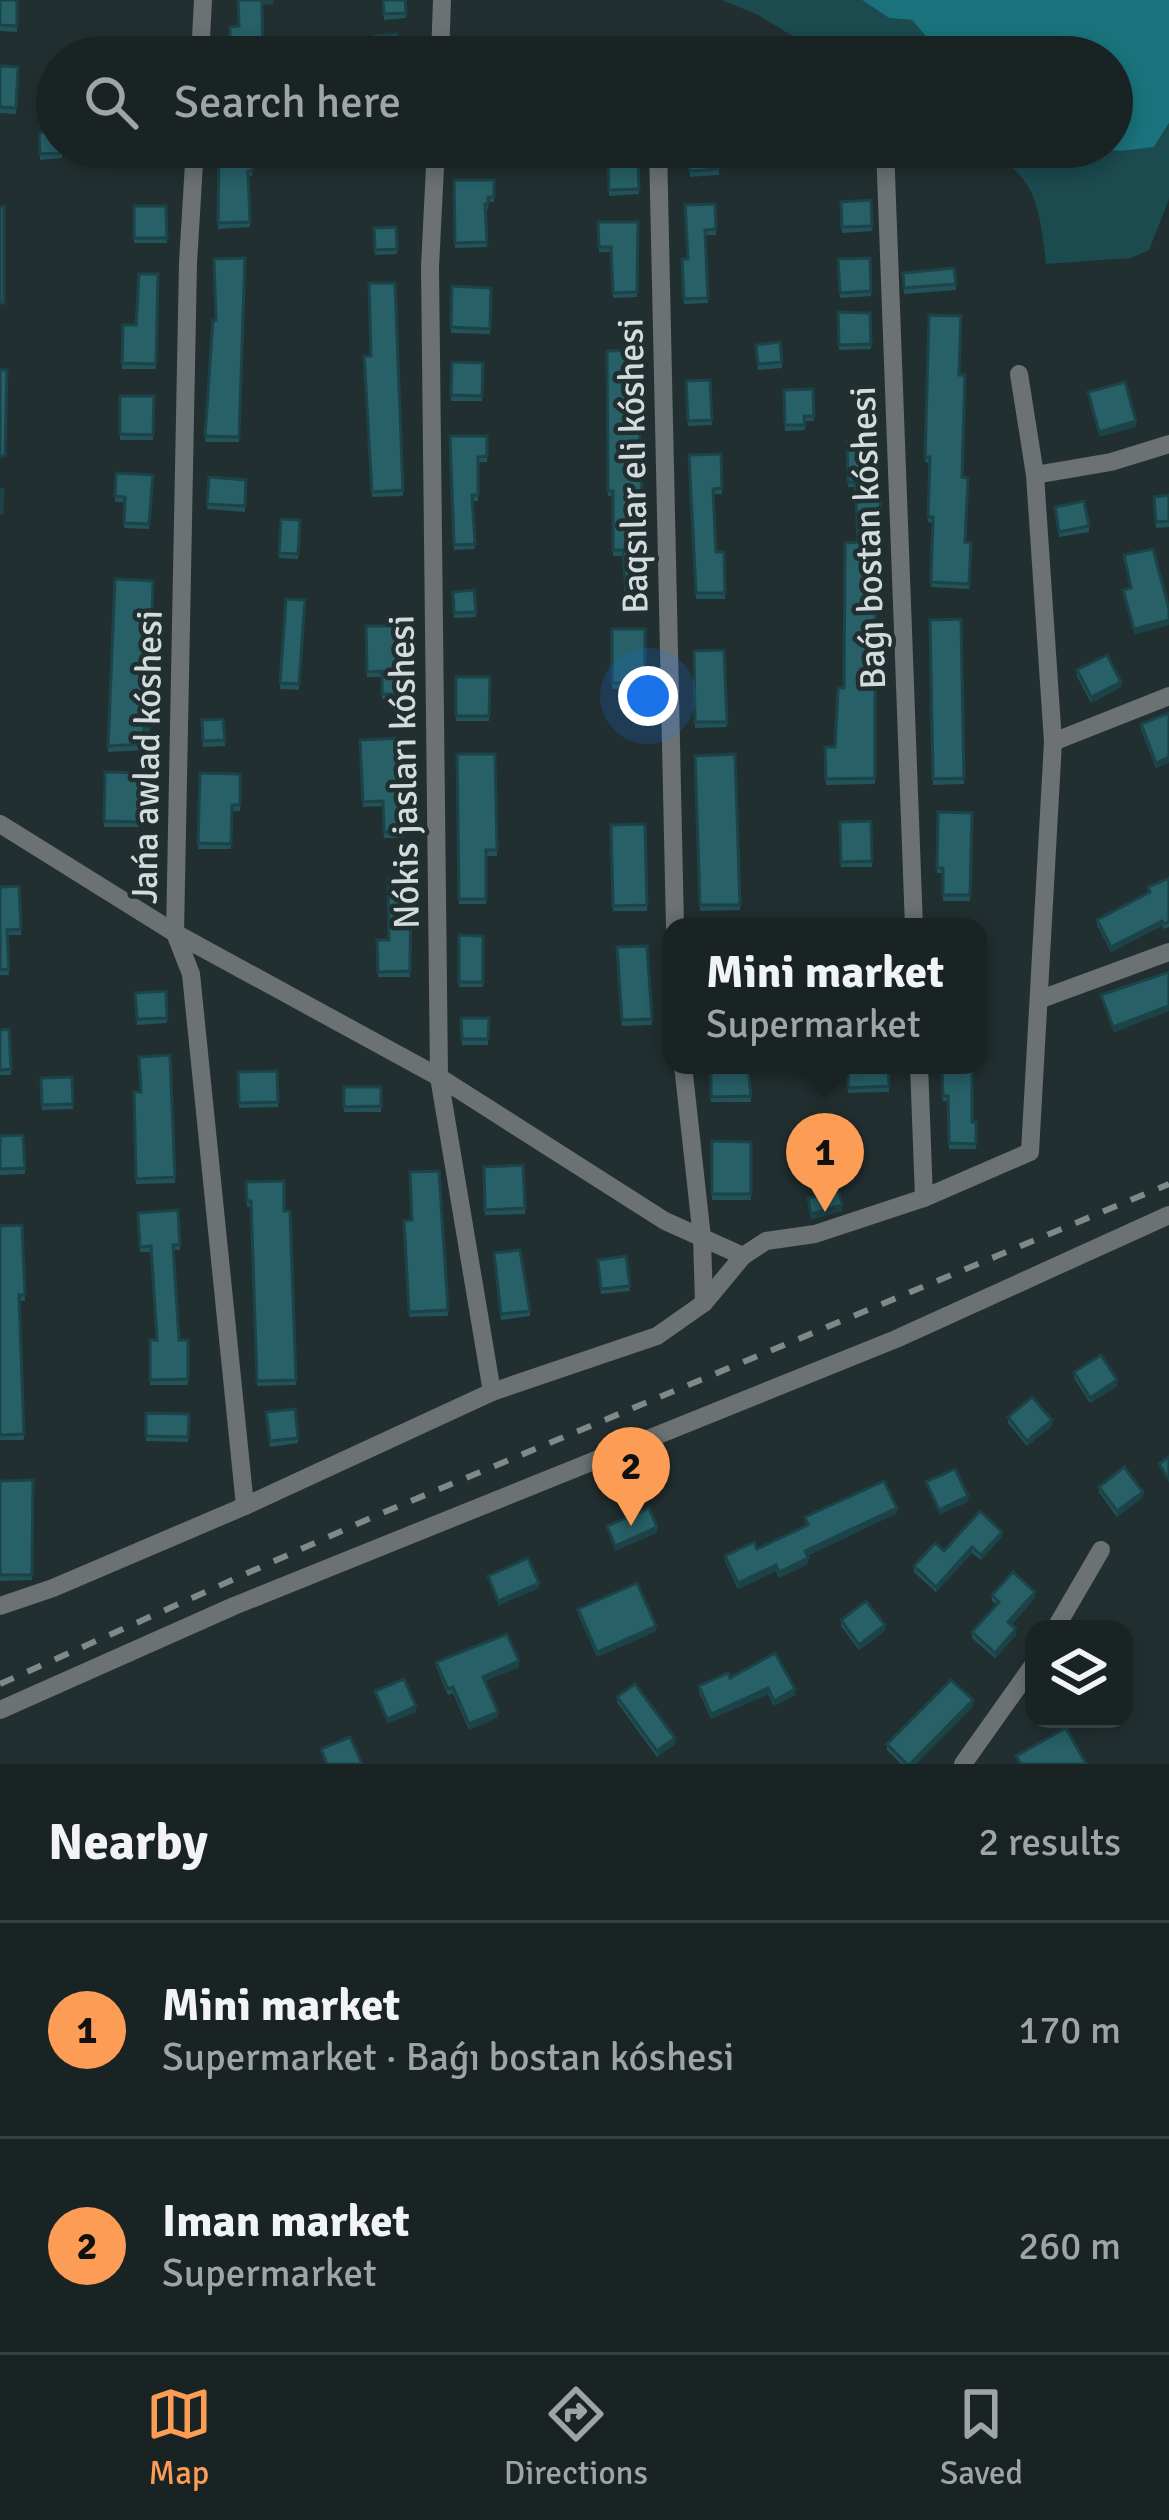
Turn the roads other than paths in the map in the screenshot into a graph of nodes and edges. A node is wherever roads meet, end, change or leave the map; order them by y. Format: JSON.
{"nodes":[{"id":1,"x":203,"y":0,"type":"edge"},
{"id":2,"x":442,"y":0,"type":"edge"},
{"id":3,"x":201,"y":36,"type":"edge"},
{"id":4,"x":441,"y":36,"type":"edge"},
{"id":5,"x":194,"y":168,"type":"edge"},
{"id":6,"x":435,"y":168,"type":"edge"},
{"id":7,"x":658,"y":168,"type":"edge"},
{"id":8,"x":886,"y":168,"type":"edge"},
{"id":9,"x":1018,"y":374,"type":"dead end"},
{"id":10,"x":1169,"y":443,"type":"edge"},
{"id":11,"x":1035,"y":475,"type":"junction"},
{"id":12,"x":1169,"y":696,"type":"edge"},
{"id":13,"x":1053,"y":742,"type":"junction"},
{"id":14,"x":0,"y":824,"type":"edge"},
{"id":15,"x":675,"y":918,"type":"edge"},
{"id":16,"x":914,"y":918,"type":"edge"},
{"id":17,"x":176,"y":933,"type":"junction"},
{"id":18,"x":1169,"y":952,"type":"edge"},
{"id":19,"x":1042,"y":999,"type":"junction"},
{"id":20,"x":684,"y":1074,"type":"edge"},
{"id":21,"x":920,"y":1074,"type":"edge"},
{"id":22,"x":439,"y":1077,"type":"junction"},
{"id":23,"x":924,"y":1198,"type":"junction"},
{"id":24,"x":1169,"y":1215,"type":"edge"},
{"id":25,"x":702,"y":1238,"type":"junction"},
{"id":26,"x":743,"y":1256,"type":"junction"},
{"id":27,"x":704,"y":1303,"type":"junction"},
{"id":28,"x":492,"y":1393,"type":"junction"},
{"id":29,"x":245,"y":1506,"type":"junction"},
{"id":30,"x":1101,"y":1550,"type":"dead end"},
{"id":31,"x":0,"y":1606,"type":"edge"},
{"id":32,"x":1060,"y":1620,"type":"edge"},
{"id":33,"x":1025,"y":1677,"type":"edge"},
{"id":34,"x":0,"y":1710,"type":"edge"},
{"id":35,"x":963,"y":1764,"type":"edge"}],
"edges":[{"from":1,"to":3,"type":"street"},
{"from":2,"to":4,"type":"street"},
{"from":5,"to":17,"type":"street","name":"Jańa awlad kóshesi"},
{"from":6,"to":22,"type":"street","name":"Nókis jasları kóshesi"},
{"from":7,"to":15,"type":"street","name":"Baqsılar eli kóshesi"},
{"from":8,"to":16,"type":"street","name":"Baǵı bostan kóshesi"},
{"from":9,"to":11,"type":"street"},
{"from":10,"to":11,"type":"street"},
{"from":11,"to":13,"type":"street"},
{"from":12,"to":13,"type":"street"},
{"from":13,"to":19,"type":"street"},
{"from":14,"to":17,"type":"street"},
{"from":17,"to":22,"type":"street"},
{"from":17,"to":29,"type":"street","name":"Jańa awlad kóshesi"},
{"from":18,"to":19,"type":"street"},
{"from":19,"to":23,"type":"street"},
{"from":20,"to":25,"type":"street"},
{"from":21,"to":23,"type":"street"},
{"from":22,"to":25,"type":"street"},
{"from":22,"to":28,"type":"street","name":"Nókis jasları kóshesi"},
{"from":23,"to":26,"type":"street"},
{"from":24,"to":34,"type":"street"},
{"from":25,"to":26,"type":"street"},
{"from":25,"to":27,"type":"street"},
{"from":26,"to":27,"type":"street"},
{"from":27,"to":28,"type":"street"},
{"from":28,"to":29,"type":"street"},
{"from":29,"to":31,"type":"street"},
{"from":30,"to":32,"type":"street"},
{"from":33,"to":35,"type":"street"}]}
